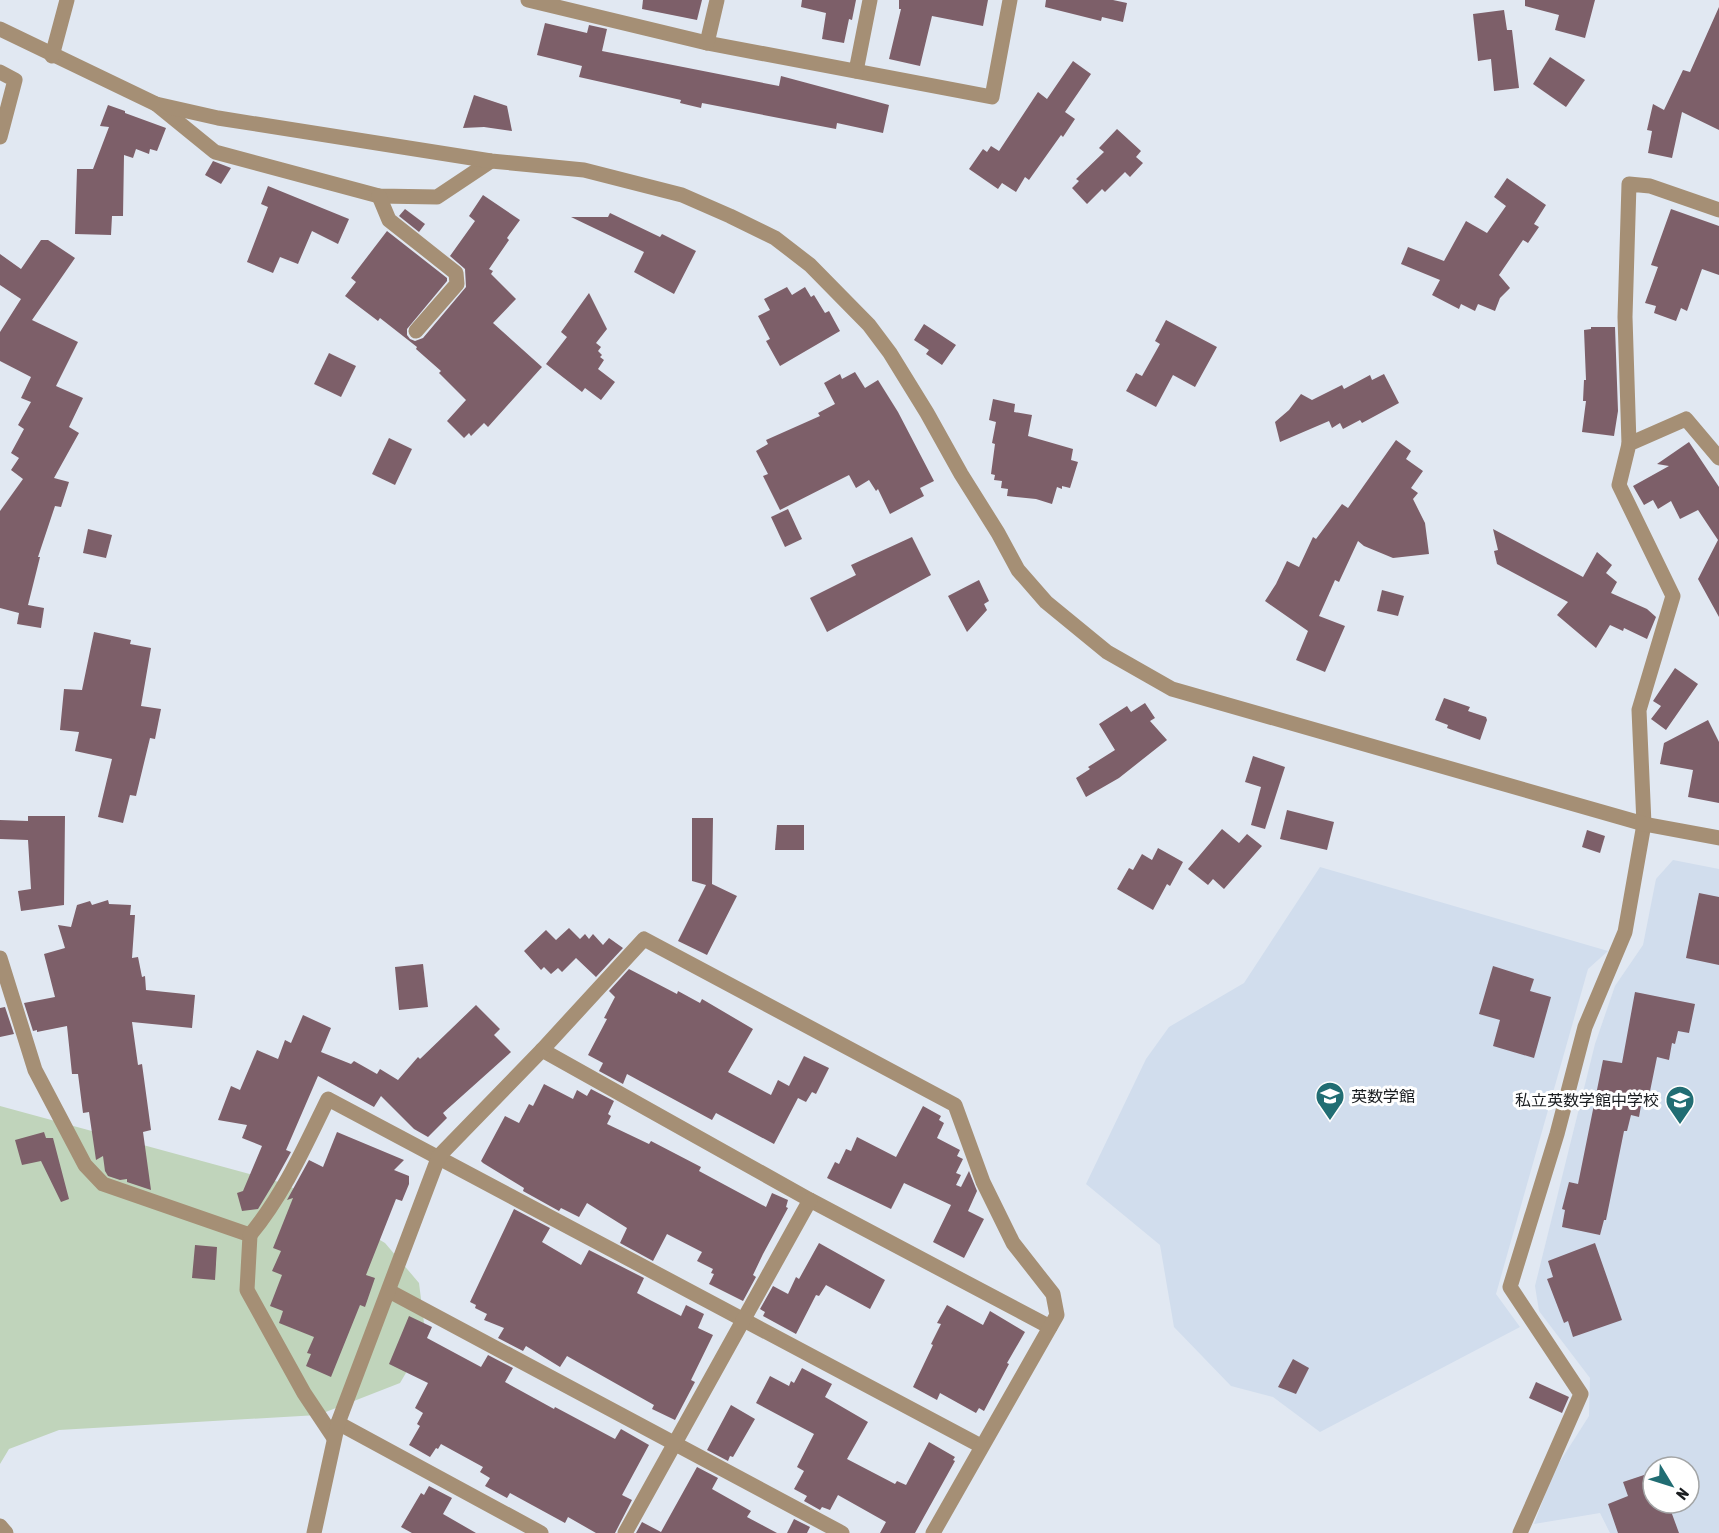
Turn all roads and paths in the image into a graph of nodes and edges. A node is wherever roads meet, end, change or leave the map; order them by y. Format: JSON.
{"nodes":[{"id":1,"x":67,"y":0,"type":"edge"},
{"id":2,"x":528,"y":0,"type":"edge"},
{"id":3,"x":717,"y":0,"type":"edge"},
{"id":4,"x":870,"y":0,"type":"edge"},
{"id":5,"x":1010,"y":0,"type":"edge"},
{"id":6,"x":564,"y":5,"type":"edge"},
{"id":7,"x":0,"y":29,"type":"edge"},
{"id":8,"x":707,"y":43,"type":"junction"},
{"id":9,"x":52,"y":56,"type":"junction"},
{"id":10,"x":856,"y":71,"type":"junction"},
{"id":11,"x":0,"y":72,"type":"edge"},
{"id":12,"x":156,"y":104,"type":"junction"},
{"id":13,"x":0,"y":137,"type":"edge"},
{"id":14,"x":491,"y":161,"type":"junction"},
{"id":15,"x":379,"y":196,"type":"junction"},
{"id":16,"x":1719,"y":210,"type":"edge"},
{"id":17,"x":416,"y":331,"type":"dead end"},
{"id":18,"x":1629,"y":444,"type":"junction"},
{"id":19,"x":1719,"y":458,"type":"edge"},
{"id":20,"x":1644,"y":824,"type":"junction"},
{"id":21,"x":1719,"y":838,"type":"edge"},
{"id":22,"x":0,"y":958,"type":"edge"},
{"id":23,"x":542,"y":1050,"type":"junction"},
{"id":24,"x":439,"y":1156,"type":"junction"},
{"id":25,"x":810,"y":1200,"type":"junction"},
{"id":26,"x":250,"y":1235,"type":"junction"},
{"id":27,"x":389,"y":1291,"type":"junction"},
{"id":28,"x":745,"y":1320,"type":"junction"},
{"id":29,"x":1050,"y":1327,"type":"junction"},
{"id":30,"x":336,"y":1430,"type":"junction"},
{"id":31,"x":676,"y":1444,"type":"junction"},
{"id":32,"x":981,"y":1446,"type":"junction"},
{"id":33,"x":0,"y":1526,"type":"edge"},
{"id":34,"x":6,"y":1533,"type":"edge"},
{"id":35,"x":314,"y":1533,"type":"edge"},
{"id":36,"x":541,"y":1533,"type":"edge"},
{"id":37,"x":625,"y":1533,"type":"edge"},
{"id":38,"x":842,"y":1533,"type":"edge"},
{"id":39,"x":933,"y":1533,"type":"edge"},
{"id":40,"x":1520,"y":1533,"type":"edge"}],
"edges":[{"from":1,"to":9,"type":"street"},
{"from":2,"to":6,"type":"street"},
{"from":3,"to":8,"type":"street"},
{"from":4,"to":10,"type":"street"},
{"from":5,"to":10,"type":"street"},
{"from":6,"to":8,"type":"street"},
{"from":7,"to":9,"type":"street"},
{"from":8,"to":10,"type":"street"},
{"from":9,"to":12,"type":"street"},
{"from":11,"to":13,"type":"street"},
{"from":12,"to":14,"type":"street"},
{"from":12,"to":15,"type":"street"},
{"from":14,"to":15,"type":"street"},
{"from":14,"to":20,"type":"street"},
{"from":15,"to":17,"type":"street"},
{"from":16,"to":18,"type":"street"},
{"from":18,"to":19,"type":"street"},
{"from":18,"to":20,"type":"street"},
{"from":20,"to":21,"type":"street"},
{"from":20,"to":40,"type":"street"},
{"from":22,"to":26,"type":"street"},
{"from":23,"to":24,"type":"street"},
{"from":23,"to":25,"type":"street"},
{"from":23,"to":29,"type":"street"},
{"from":24,"to":26,"type":"street"},
{"from":24,"to":27,"type":"street"},
{"from":24,"to":28,"type":"street"},
{"from":25,"to":28,"type":"street"},
{"from":25,"to":29,"type":"street"},
{"from":26,"to":30,"type":"street"},
{"from":27,"to":30,"type":"street"},
{"from":27,"to":31,"type":"street"},
{"from":28,"to":31,"type":"street"},
{"from":28,"to":32,"type":"street"},
{"from":29,"to":32,"type":"street"},
{"from":30,"to":35,"type":"street"},
{"from":30,"to":36,"type":"street"},
{"from":31,"to":37,"type":"street"},
{"from":31,"to":38,"type":"street"},
{"from":32,"to":39,"type":"street"},
{"from":33,"to":34,"type":"street"}]}
